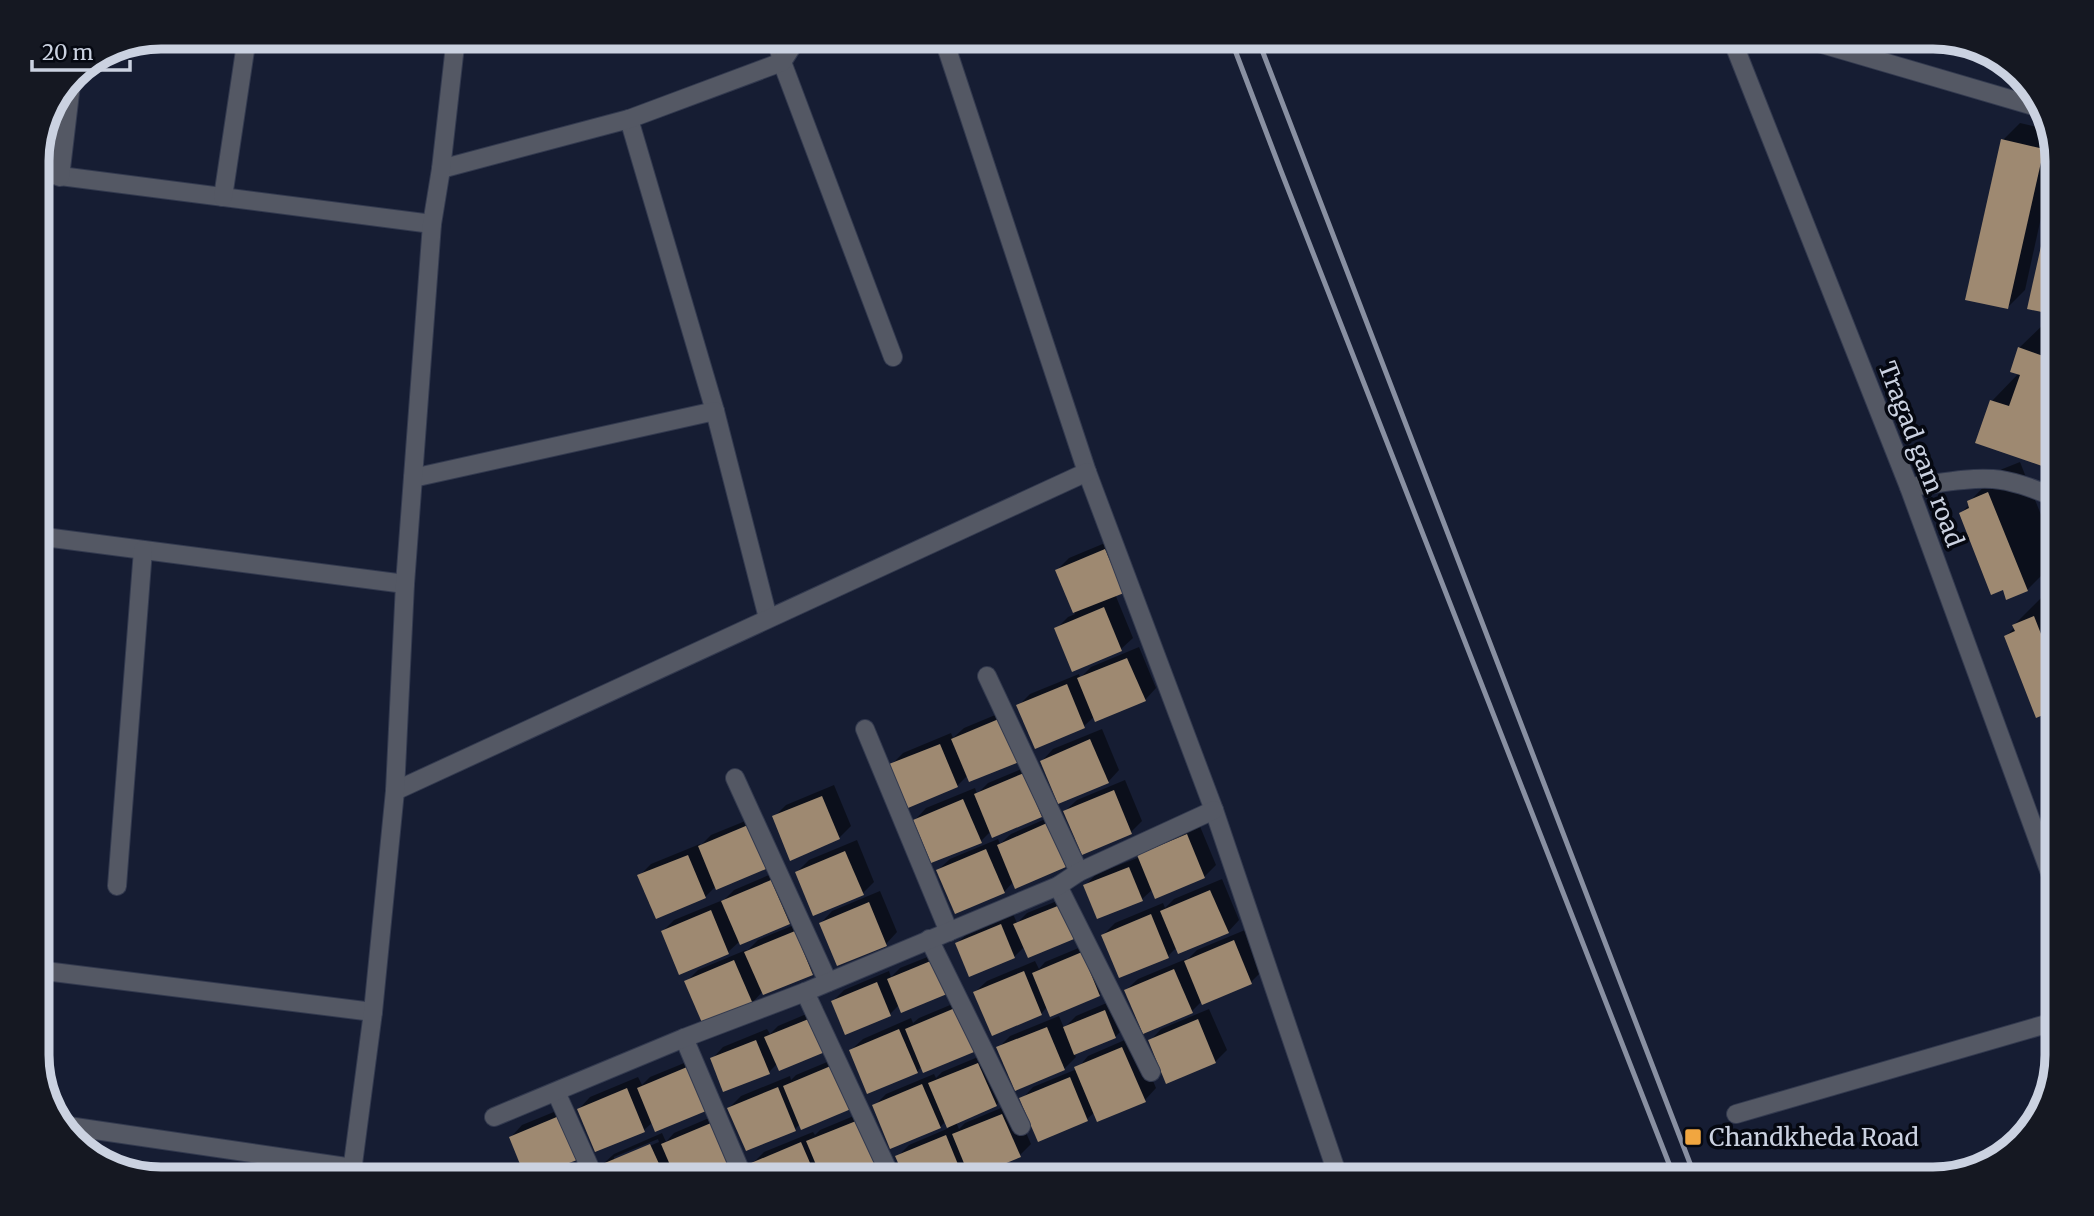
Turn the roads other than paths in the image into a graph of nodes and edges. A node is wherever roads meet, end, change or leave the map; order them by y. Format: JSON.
{"nodes":[{"id":1,"x":245,"y":49,"type":"edge"},
{"id":2,"x":455,"y":49,"type":"edge"},
{"id":3,"x":779,"y":49,"type":"edge"},
{"id":4,"x":790,"y":49,"type":"edge"},
{"id":5,"x":947,"y":49,"type":"edge"},
{"id":6,"x":1736,"y":49,"type":"edge"},
{"id":7,"x":1839,"y":49,"type":"edge"},
{"id":8,"x":782,"y":62,"type":"junction"},
{"id":9,"x":69,"y":97,"type":"edge"},
{"id":10,"x":2030,"y":105,"type":"edge"},
{"id":11,"x":629,"y":119,"type":"junction"},
{"id":12,"x":441,"y":169,"type":"junction"},
{"id":13,"x":49,"y":175,"type":"edge"},
{"id":14,"x":60,"y":177,"type":"junction"},
{"id":15,"x":223,"y":197,"type":"junction"},
{"id":16,"x":432,"y":224,"type":"junction"},
{"id":17,"x":893,"y":357,"type":"dead end"},
{"id":18,"x":715,"y":411,"type":"junction"},
{"id":19,"x":1087,"y":472,"type":"junction"},
{"id":20,"x":413,"y":478,"type":"junction"},
{"id":21,"x":1909,"y":488,"type":"junction"},
{"id":22,"x":2045,"y":493,"type":"edge"},
{"id":23,"x":49,"y":538,"type":"edge"},
{"id":24,"x":143,"y":550,"type":"junction"},
{"id":25,"x":405,"y":584,"type":"junction"},
{"id":26,"x":768,"y":618,"type":"junction"},
{"id":27,"x":987,"y":676,"type":"dead end"},
{"id":28,"x":864,"y":729,"type":"dead end"},
{"id":29,"x":736,"y":778,"type":"dead end"},
{"id":30,"x":395,"y":791,"type":"junction"},
{"id":31,"x":1214,"y":810,"type":"junction"},
{"id":32,"x":2045,"y":859,"type":"edge"},
{"id":33,"x":1079,"y":872,"type":"junction"},
{"id":34,"x":117,"y":886,"type":"dead end"},
{"id":35,"x":1058,"y":886,"type":"junction"},
{"id":36,"x":949,"y":932,"type":"junction"},
{"id":37,"x":929,"y":939,"type":"junction"},
{"id":38,"x":49,"y":972,"type":"edge"},
{"id":39,"x":828,"y":982,"type":"junction"},
{"id":40,"x":805,"y":992,"type":"junction"},
{"id":41,"x":373,"y":1012,"type":"junction"},
{"id":42,"x":2045,"y":1024,"type":"edge"},
{"id":43,"x":684,"y":1038,"type":"junction"},
{"id":44,"x":1151,"y":1072,"type":"dead end"},
{"id":45,"x":556,"y":1092,"type":"junction"},
{"id":46,"x":1736,"y":1114,"type":"dead end"},
{"id":47,"x":494,"y":1117,"type":"dead end"},
{"id":48,"x":1020,"y":1126,"type":"dead end"},
{"id":49,"x":76,"y":1128,"type":"edge"},
{"id":50,"x":310,"y":1167,"type":"edge"},
{"id":51,"x":353,"y":1167,"type":"edge"},
{"id":52,"x":590,"y":1167,"type":"edge"},
{"id":53,"x":739,"y":1167,"type":"edge"},
{"id":54,"x":886,"y":1167,"type":"edge"},
{"id":55,"x":1335,"y":1167,"type":"edge"}],
"edges":[{"from":1,"to":15,"type":"street"},
{"from":2,"to":12,"type":"street"},
{"from":3,"to":8,"type":"street"},
{"from":4,"to":8,"type":"street"},
{"from":5,"to":19,"type":"street"},
{"from":6,"to":21,"type":"street","name":"Tragad gam road"},
{"from":7,"to":10,"type":"street"},
{"from":8,"to":11,"type":"street"},
{"from":8,"to":17,"type":"street"},
{"from":9,"to":14,"type":"street"},
{"from":11,"to":12,"type":"street"},
{"from":11,"to":18,"type":"street"},
{"from":12,"to":16,"type":"street"},
{"from":13,"to":14,"type":"street"},
{"from":14,"to":15,"type":"street"},
{"from":15,"to":16,"type":"street"},
{"from":16,"to":20,"type":"street"},
{"from":18,"to":20,"type":"street"},
{"from":18,"to":26,"type":"street"},
{"from":19,"to":26,"type":"street"},
{"from":19,"to":31,"type":"street"},
{"from":20,"to":25,"type":"street"},
{"from":21,"to":22,"type":"street"},
{"from":21,"to":32,"type":"street","name":"Tragad gam road"},
{"from":23,"to":24,"type":"street"},
{"from":24,"to":25,"type":"street"},
{"from":24,"to":34,"type":"street"},
{"from":25,"to":30,"type":"street"},
{"from":26,"to":30,"type":"street"},
{"from":27,"to":33,"type":"street"},
{"from":28,"to":36,"type":"street"},
{"from":29,"to":39,"type":"street"},
{"from":30,"to":41,"type":"street"},
{"from":31,"to":33,"type":"street"},
{"from":31,"to":55,"type":"street"},
{"from":33,"to":35,"type":"street"},
{"from":35,"to":36,"type":"street"},
{"from":35,"to":44,"type":"street"},
{"from":36,"to":37,"type":"street"},
{"from":37,"to":39,"type":"street"},
{"from":37,"to":48,"type":"street"},
{"from":38,"to":41,"type":"street"},
{"from":39,"to":40,"type":"street"},
{"from":40,"to":43,"type":"street"},
{"from":40,"to":54,"type":"street"},
{"from":41,"to":51,"type":"street"},
{"from":42,"to":46,"type":"street"},
{"from":43,"to":45,"type":"street"},
{"from":43,"to":53,"type":"street"},
{"from":45,"to":47,"type":"street"},
{"from":45,"to":52,"type":"street"},
{"from":49,"to":50,"type":"street"}]}
